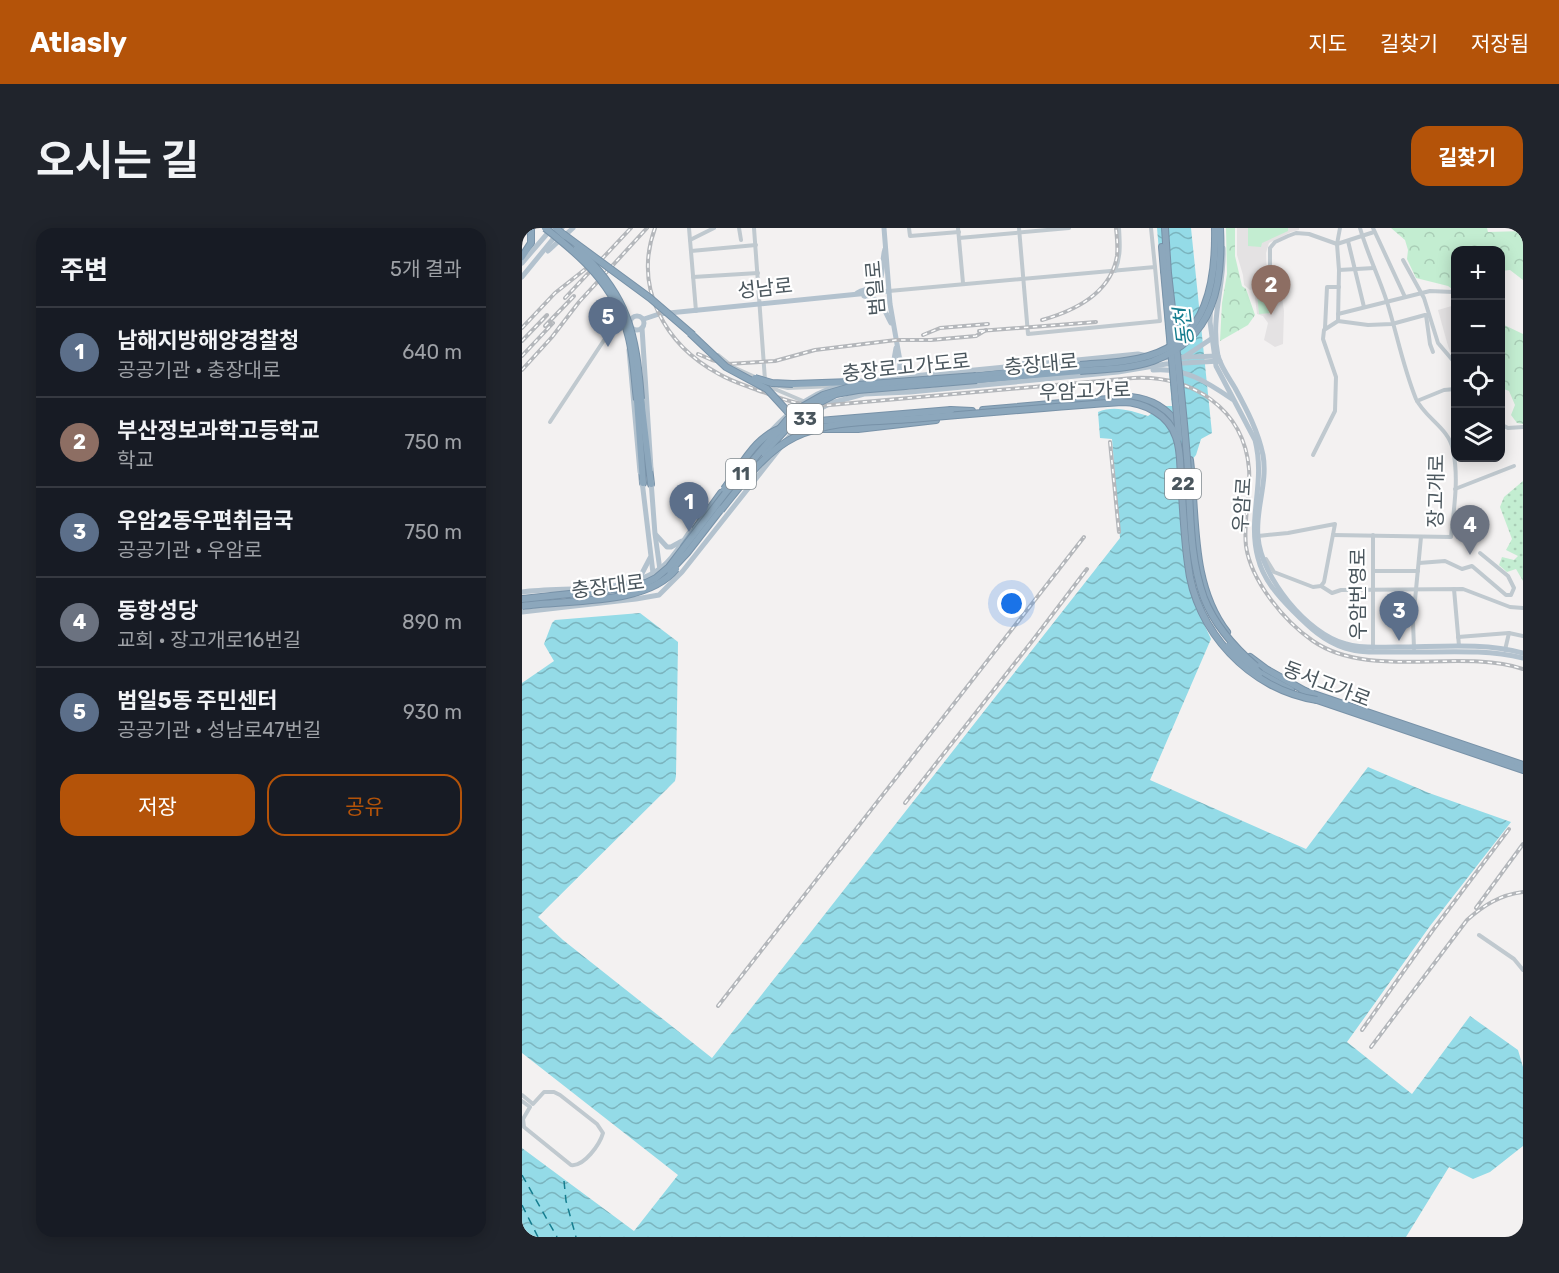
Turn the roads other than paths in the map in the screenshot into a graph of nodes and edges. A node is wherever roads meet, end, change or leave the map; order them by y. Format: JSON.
{"nodes":[{"id":1,"x":531,"y":228,"type":"edge"},
{"id":2,"x":545,"y":228,"type":"edge"},
{"id":3,"x":554,"y":228,"type":"edge"},
{"id":4,"x":573,"y":228,"type":"edge"},
{"id":5,"x":689,"y":228,"type":"edge"},
{"id":6,"x":714,"y":228,"type":"edge"},
{"id":7,"x":739,"y":228,"type":"edge"},
{"id":8,"x":754,"y":228,"type":"edge"},
{"id":9,"x":884,"y":228,"type":"edge"},
{"id":10,"x":909,"y":228,"type":"edge"},
{"id":11,"x":1069,"y":228,"type":"edge"},
{"id":12,"x":1119,"y":228,"type":"edge"},
{"id":13,"x":1151,"y":228,"type":"edge"},
{"id":14,"x":1163,"y":228,"type":"edge"},
{"id":15,"x":1214,"y":228,"type":"edge"},
{"id":16,"x":1221,"y":228,"type":"edge"},
{"id":17,"x":1340,"y":228,"type":"edge"},
{"id":18,"x":1360,"y":228,"type":"edge"},
{"id":19,"x":958,"y":230,"type":"edge"},
{"id":20,"x":1019,"y":230,"type":"edge"},
{"id":21,"x":1373,"y":230,"type":"edge"},
{"id":22,"x":562,"y":231,"type":"edge"},
{"id":23,"x":1362,"y":236,"type":"junction"},
{"id":24,"x":959,"y":238,"type":"junction"},
{"id":25,"x":690,"y":240,"type":"junction"},
{"id":26,"x":741,"y":240,"type":"dead end"},
{"id":27,"x":1348,"y":241,"type":"junction"},
{"id":28,"x":1337,"y":244,"type":"junction"},
{"id":29,"x":756,"y":245,"type":"junction"},
{"id":30,"x":886,"y":247,"type":"junction"},
{"id":31,"x":691,"y":252,"type":"junction"},
{"id":32,"x":522,"y":257,"type":"edge"},
{"id":33,"x":538,"y":260,"type":"junction"},
{"id":34,"x":1403,"y":260,"type":"dead end"},
{"id":35,"x":522,"y":263,"type":"edge"},
{"id":36,"x":1155,"y":267,"type":"junction"},
{"id":37,"x":1374,"y":268,"type":"junction"},
{"id":38,"x":1356,"y":269,"type":"junction"},
{"id":39,"x":1339,"y":270,"type":"junction"},
{"id":40,"x":1115,"y":271,"type":"junction"},
{"id":41,"x":758,"y":273,"type":"junction"},
{"id":42,"x":1280,"y":274,"type":"dead end"},
{"id":43,"x":522,"y":277,"type":"edge"},
{"id":44,"x":693,"y":277,"type":"junction"},
{"id":45,"x":1022,"y":278,"type":"junction"},
{"id":46,"x":963,"y":283,"type":"junction"},
{"id":47,"x":1339,"y":287,"type":"junction"},
{"id":48,"x":889,"y":291,"type":"junction"},
{"id":49,"x":1451,"y":292,"type":"edge"},
{"id":50,"x":1421,"y":293,"type":"junction"},
{"id":51,"x":856,"y":294,"type":"junction"},
{"id":52,"x":1405,"y":297,"type":"junction"},
{"id":53,"x":1386,"y":301,"type":"junction"},
{"id":54,"x":760,"y":304,"type":"junction"},
{"id":55,"x":1364,"y":307,"type":"junction"},
{"id":56,"x":696,"y":311,"type":"junction"},
{"id":57,"x":681,"y":312,"type":"junction"},
{"id":58,"x":674,"y":313,"type":"junction"},
{"id":59,"x":1338,"y":314,"type":"junction"},
{"id":60,"x":1426,"y":314,"type":"junction"},
{"id":61,"x":644,"y":319,"type":"junction"},
{"id":62,"x":630,"y":321,"type":"junction"},
{"id":63,"x":1338,"y":321,"type":"junction"},
{"id":64,"x":1392,"y":324,"type":"junction"},
{"id":65,"x":893,"y":326,"type":"junction"},
{"id":66,"x":684,"y":327,"type":"junction"},
{"id":67,"x":631,"y":328,"type":"junction"},
{"id":68,"x":642,"y":328,"type":"junction"},
{"id":69,"x":1324,"y":330,"type":"junction"},
{"id":70,"x":629,"y":337,"type":"junction"},
{"id":71,"x":1211,"y":339,"type":"junction"},
{"id":72,"x":643,"y":343,"type":"junction"},
{"id":73,"x":896,"y":346,"type":"junction"},
{"id":74,"x":1433,"y":352,"type":"dead end"},
{"id":75,"x":899,"y":354,"type":"junction"},
{"id":76,"x":1183,"y":358,"type":"junction"},
{"id":77,"x":1451,"y":358,"type":"edge"},
{"id":78,"x":1205,"y":359,"type":"junction"},
{"id":79,"x":1217,"y":359,"type":"junction"},
{"id":80,"x":1166,"y":364,"type":"junction"},
{"id":81,"x":1019,"y":365,"type":"junction"},
{"id":82,"x":1050,"y":368,"type":"junction"},
{"id":83,"x":1080,"y":368,"type":"junction"},
{"id":84,"x":1064,"y":373,"type":"junction"},
{"id":85,"x":915,"y":377,"type":"junction"},
{"id":86,"x":907,"y":378,"type":"junction"},
{"id":87,"x":976,"y":378,"type":"junction"},
{"id":88,"x":899,"y":379,"type":"junction"},
{"id":89,"x":765,"y":380,"type":"junction"},
{"id":90,"x":882,"y":380,"type":"junction"},
{"id":91,"x":1021,"y":381,"type":"junction"},
{"id":92,"x":851,"y":382,"type":"junction"},
{"id":93,"x":834,"y":386,"type":"junction"},
{"id":94,"x":1451,"y":389,"type":"edge"},
{"id":95,"x":910,"y":392,"type":"junction"},
{"id":96,"x":892,"y":393,"type":"junction"},
{"id":97,"x":639,"y":400,"type":"junction"},
{"id":98,"x":803,"y":401,"type":"junction"},
{"id":99,"x":1417,"y":401,"type":"junction"},
{"id":100,"x":1235,"y":402,"type":"junction"},
{"id":101,"x":973,"y":412,"type":"junction"},
{"id":102,"x":550,"y":422,"type":"dead end"},
{"id":103,"x":1505,"y":426,"type":"edge"},
{"id":104,"x":1523,"y":427,"type":"edge"},
{"id":105,"x":785,"y":445,"type":"junction"},
{"id":106,"x":1313,"y":455,"type":"dead end"},
{"id":107,"x":1514,"y":466,"type":"dead end"},
{"id":108,"x":643,"y":483,"type":"junction"},
{"id":109,"x":651,"y":484,"type":"junction"},
{"id":110,"x":1455,"y":489,"type":"junction"},
{"id":111,"x":721,"y":510,"type":"junction"},
{"id":112,"x":655,"y":534,"type":"junction"},
{"id":113,"x":1333,"y":535,"type":"junction"},
{"id":114,"x":1373,"y":535,"type":"junction"},
{"id":115,"x":1257,"y":536,"type":"junction"},
{"id":116,"x":1421,"y":537,"type":"junction"},
{"id":117,"x":683,"y":540,"type":"junction"},
{"id":118,"x":1261,"y":553,"type":"junction"},
{"id":119,"x":1480,"y":553,"type":"dead end"},
{"id":120,"x":679,"y":554,"type":"junction"},
{"id":121,"x":650,"y":556,"type":"junction"},
{"id":122,"x":1419,"y":563,"type":"junction"},
{"id":123,"x":660,"y":569,"type":"junction"},
{"id":124,"x":1373,"y":571,"type":"junction"},
{"id":125,"x":1418,"y":571,"type":"junction"},
{"id":126,"x":653,"y":573,"type":"junction"},
{"id":127,"x":639,"y":579,"type":"junction"},
{"id":128,"x":1321,"y":586,"type":"junction"},
{"id":129,"x":665,"y":590,"type":"junction"},
{"id":130,"x":1373,"y":590,"type":"junction"},
{"id":131,"x":1416,"y":590,"type":"junction"},
{"id":132,"x":1454,"y":590,"type":"junction"},
{"id":133,"x":522,"y":592,"type":"edge"},
{"id":134,"x":659,"y":595,"type":"junction"},
{"id":135,"x":522,"y":602,"type":"edge"},
{"id":136,"x":1523,"y":609,"type":"edge"},
{"id":137,"x":522,"y":612,"type":"edge"},
{"id":138,"x":1509,"y":633,"type":"junction"},
{"id":139,"x":1523,"y":636,"type":"edge"},
{"id":140,"x":1458,"y":637,"type":"junction"},
{"id":141,"x":1459,"y":647,"type":"junction"},
{"id":142,"x":1373,"y":650,"type":"junction"},
{"id":143,"x":1414,"y":650,"type":"junction"},
{"id":144,"x":1505,"y":650,"type":"junction"},
{"id":145,"x":1523,"y":656,"type":"edge"},
{"id":146,"x":1305,"y":691,"type":"junction"},
{"id":147,"x":1317,"y":700,"type":"junction"},
{"id":148,"x":1523,"y":765,"type":"edge"},
{"id":149,"x":1523,"y":770,"type":"edge"},
{"id":150,"x":1479,"y":935,"type":"dead end"},
{"id":151,"x":1523,"y":970,"type":"edge"},
{"id":152,"x":522,"y":1095,"type":"edge"},
{"id":153,"x":522,"y":1101,"type":"edge"},
{"id":154,"x":532,"y":1105,"type":"junction"}],
"edges":[{"from":1,"to":32,"type":"highway"},
{"from":2,"to":97,"type":"highway","bridge":true},
{"from":3,"to":22,"type":"highway","bridge":true},
{"from":3,"to":35,"type":"main road"},
{"from":4,"to":33,"type":"main road"},
{"from":5,"to":25,"type":"street"},
{"from":6,"to":25,"type":"street"},
{"from":7,"to":26,"type":"street"},
{"from":8,"to":29,"type":"street"},
{"from":9,"to":30,"type":"main road","name":"범일로"},
{"from":10,"to":19,"type":"street"},
{"from":11,"to":20,"type":"street"},
{"from":12,"to":40,"type":"street"},
{"from":13,"to":36,"type":"street"},
{"from":14,"to":146,"type":"highway","name":"동서고가로","number":"22","bridge":true},
{"from":14,"to":147,"type":"highway","name":"동서고가로","number":"22","bridge":true},
{"from":15,"to":71,"type":"main road","name":"우암로"},
{"from":15,"to":83,"type":"highway","name":"충장로고가도로","number":"11","bridge":true},
{"from":16,"to":79,"type":"main road","name":"우암로"},
{"from":16,"to":83,"type":"highway","name":"충장로고가도로","number":"11","bridge":true},
{"from":17,"to":28,"type":"street"},
{"from":18,"to":23,"type":"street","name":"장고개로"},
{"from":19,"to":24,"type":"street"},
{"from":20,"to":24,"type":"street"},
{"from":20,"to":45,"type":"street"},
{"from":21,"to":23,"type":"street"},
{"from":21,"to":52,"type":"street"},
{"from":22,"to":33,"type":"main road"},
{"from":22,"to":66,"type":"highway","bridge":true},
{"from":22,"to":97,"type":"highway","bridge":true},
{"from":23,"to":27,"type":"street"},
{"from":23,"to":37,"type":"street","name":"장고개로"},
{"from":24,"to":46,"type":"street"},
{"from":25,"to":31,"type":"street"},
{"from":27,"to":28,"type":"street"},
{"from":27,"to":38,"type":"street"},
{"from":28,"to":39,"type":"street"},
{"from":28,"to":42,"type":"street"},
{"from":29,"to":31,"type":"street"},
{"from":29,"to":41,"type":"street"},
{"from":30,"to":48,"type":"main road","name":"범일로"},
{"from":30,"to":51,"type":"main road"},
{"from":31,"to":44,"type":"street"},
{"from":33,"to":43,"type":"main road"},
{"from":34,"to":50,"type":"street"},
{"from":36,"to":40,"type":"street"},
{"from":36,"to":45,"type":"street"},
{"from":37,"to":38,"type":"street"},
{"from":37,"to":53,"type":"street","name":"장고개로"},
{"from":38,"to":39,"type":"street"},
{"from":38,"to":55,"type":"street"},
{"from":39,"to":47,"type":"street"},
{"from":40,"to":45,"type":"street"},
{"from":41,"to":44,"type":"street"},
{"from":41,"to":54,"type":"street"},
{"from":44,"to":56,"type":"street"},
{"from":45,"to":46,"type":"street"},
{"from":46,"to":48,"type":"street"},
{"from":47,"to":59,"type":"street"},
{"from":47,"to":69,"type":"street"},
{"from":48,"to":51,"type":"main road","name":"성남로"},
{"from":48,"to":65,"type":"main road","name":"범일로"},
{"from":49,"to":50,"type":"street"},
{"from":50,"to":52,"type":"street"},
{"from":50,"to":60,"type":"street"},
{"from":51,"to":54,"type":"main road","name":"성남로"},
{"from":51,"to":65,"type":"main road"},
{"from":52,"to":53,"type":"street"},
{"from":53,"to":55,"type":"street"},
{"from":53,"to":64,"type":"street","name":"장고개로"},
{"from":54,"to":56,"type":"main road","name":"성남로"},
{"from":54,"to":89,"type":"street"},
{"from":55,"to":59,"type":"street"},
{"from":56,"to":57,"type":"main road","name":"성남로"},
{"from":57,"to":58,"type":"main road","name":"성남로"},
{"from":57,"to":89,"type":"street"},
{"from":58,"to":61,"type":"main road","name":"성남로"},
{"from":58,"to":98,"type":"street"},
{"from":59,"to":63,"type":"street"},
{"from":60,"to":64,"type":"street"},
{"from":60,"to":74,"type":"street"},
{"from":60,"to":77,"type":"street"},
{"from":61,"to":62,"type":"main road"},
{"from":61,"to":68,"type":"main road"},
{"from":62,"to":67,"type":"main road"},
{"from":62,"to":102,"type":"street"},
{"from":63,"to":64,"type":"street"},
{"from":63,"to":69,"type":"street"},
{"from":64,"to":99,"type":"street","name":"장고개로"},
{"from":65,"to":73,"type":"main road","name":"범일로"},
{"from":66,"to":92,"type":"highway","bridge":true},
{"from":66,"to":101,"type":"highway","number":"33","bridge":true},
{"from":67,"to":68,"type":"main road"},
{"from":67,"to":70,"type":"main road"},
{"from":68,"to":72,"type":"main road"},
{"from":69,"to":106,"type":"street"},
{"from":70,"to":72,"type":"main road"},
{"from":70,"to":108,"type":"main road"},
{"from":71,"to":76,"type":"main road"},
{"from":71,"to":79,"type":"main road","name":"우암로"},
{"from":72,"to":109,"type":"main road"},
{"from":73,"to":75,"type":"main road"},
{"from":73,"to":90,"type":"main road"},
{"from":75,"to":85,"type":"main road"},
{"from":75,"to":88,"type":"main road"},
{"from":76,"to":78,"type":"main road","name":"충장대로"},
{"from":76,"to":80,"type":"main road","name":"충장대로","bridge":true},
{"from":78,"to":79,"type":"main road","name":"충장대로"},
{"from":78,"to":80,"type":"main road","name":"충장대로"},
{"from":79,"to":100,"type":"main road","name":"우암로"},
{"from":79,"to":115,"type":"main road","name":"우암로"},
{"from":80,"to":81,"type":"main road","name":"충장대로"},
{"from":80,"to":91,"type":"main road","name":"충장대로","bridge":true},
{"from":80,"to":100,"type":"main road","bridge":true},
{"from":81,"to":82,"type":"highway"},
{"from":81,"to":85,"type":"main road","name":"충장대로"},
{"from":82,"to":83,"type":"highway","name":"충장로고가도로","number":"11"},
{"from":82,"to":87,"type":"highway","name":"충장로고가도로","number":"11"},
{"from":83,"to":84,"type":"highway","name":"충장로고가도로","number":"11"},
{"from":84,"to":87,"type":"highway","name":"충장로고가도로","number":"11"},
{"from":84,"to":91,"type":"highway"},
{"from":85,"to":86,"type":"main road","name":"충장대로"},
{"from":86,"to":88,"type":"main road","name":"충장대로"},
{"from":86,"to":95,"type":"main road"},
{"from":87,"to":111,"type":"highway","name":"충장로고가도로","number":"11","bridge":true},
{"from":87,"to":120,"type":"highway","name":"충장로고가도로","number":"11","bridge":true},
{"from":88,"to":90,"type":"main road","name":"충장대로"},
{"from":88,"to":96,"type":"main road"},
{"from":89,"to":93,"type":"street"},
{"from":90,"to":92,"type":"main road","name":"충장대로"},
{"from":91,"to":95,"type":"main road","name":"충장대로"},
{"from":92,"to":93,"type":"main road","name":"충장대로"},
{"from":93,"to":98,"type":"main road","name":"충장대로"},
{"from":94,"to":99,"type":"street"},
{"from":95,"to":96,"type":"main road","name":"충장대로"},
{"from":96,"to":105,"type":"main road","name":"충장대로"},
{"from":97,"to":108,"type":"highway"},
{"from":97,"to":109,"type":"highway"},
{"from":98,"to":117,"type":"main road","name":"충장대로"},
{"from":99,"to":110,"type":"street","name":"장고개로"},
{"from":100,"to":142,"type":"main road","name":"우암로"},
{"from":101,"to":105,"type":"highway","bridge":true},
{"from":101,"to":111,"type":"highway","name":"우암고가로","bridge":true},
{"from":101,"to":120,"type":"highway","name":"우암고가로","bridge":true},
{"from":101,"to":146,"type":"highway","name":"우암고가로","bridge":true},
{"from":101,"to":147,"type":"highway","name":"우암고가로","bridge":true},
{"from":103,"to":104,"type":"street"},
{"from":105,"to":129,"type":"main road","name":"충장대로"},
{"from":107,"to":110,"type":"street"},
{"from":108,"to":121,"type":"main road"},
{"from":109,"to":112,"type":"main road"},
{"from":110,"to":116,"type":"street","name":"장고개로"},
{"from":111,"to":135,"type":"highway","name":"충장로고가도로","number":"11","bridge":true},
{"from":112,"to":117,"type":"main road"},
{"from":112,"to":123,"type":"main road"},
{"from":113,"to":114,"type":"street","name":"장고개로"},
{"from":113,"to":115,"type":"street"},
{"from":113,"to":128,"type":"street"},
{"from":114,"to":116,"type":"street","name":"장고개로"},
{"from":114,"to":124,"type":"street","name":"우암번영로"},
{"from":115,"to":118,"type":"main road","name":"우암로"},
{"from":116,"to":122,"type":"street","name":"장고개로"},
{"from":117,"to":123,"type":"main road","name":"충장대로"},
{"from":118,"to":128,"type":"street"},
{"from":118,"to":142,"type":"main road","name":"우암로"},
{"from":119,"to":122,"type":"street"},
{"from":120,"to":135,"type":"highway","name":"충장로고가도로","number":"11","bridge":true},
{"from":121,"to":126,"type":"main road"},
{"from":121,"to":127,"type":"main road"},
{"from":122,"to":125,"type":"street","name":"장고개로"},
{"from":123,"to":126,"type":"main road","name":"충장대로"},
{"from":123,"to":129,"type":"main road"},
{"from":124,"to":125,"type":"street"},
{"from":124,"to":130,"type":"street","name":"우암번영로"},
{"from":125,"to":131,"type":"street","name":"장고개로"},
{"from":126,"to":127,"type":"main road","name":"충장대로"},
{"from":126,"to":134,"type":"main road"},
{"from":127,"to":133,"type":"main road","name":"충장대로"},
{"from":128,"to":130,"type":"street"},
{"from":129,"to":134,"type":"main road","name":"충장대로"},
{"from":130,"to":131,"type":"street"},
{"from":130,"to":142,"type":"street","name":"우암번영로"},
{"from":131,"to":132,"type":"street"},
{"from":131,"to":143,"type":"street","name":"장고개로"},
{"from":132,"to":136,"type":"street"},
{"from":132,"to":140,"type":"street"},
{"from":134,"to":137,"type":"main road","name":"충장대로"},
{"from":138,"to":139,"type":"street"},
{"from":138,"to":140,"type":"street"},
{"from":138,"to":144,"type":"street"},
{"from":140,"to":141,"type":"street"},
{"from":141,"to":143,"type":"main road","name":"우암로"},
{"from":141,"to":144,"type":"main road","name":"우암로"},
{"from":142,"to":143,"type":"main road","name":"우암로"},
{"from":143,"to":145,"type":"main road","name":"우암로"},
{"from":144,"to":145,"type":"main road","name":"우암로"},
{"from":146,"to":148,"type":"highway","name":"동서고가로","number":"22"},
{"from":147,"to":149,"type":"highway","name":"동서고가로","number":"22"},
{"from":150,"to":151,"type":"street"},
{"from":152,"to":154,"type":"street"},
{"from":153,"to":154,"type":"street"},
{"from":154,"to":154,"type":"street"}]}
